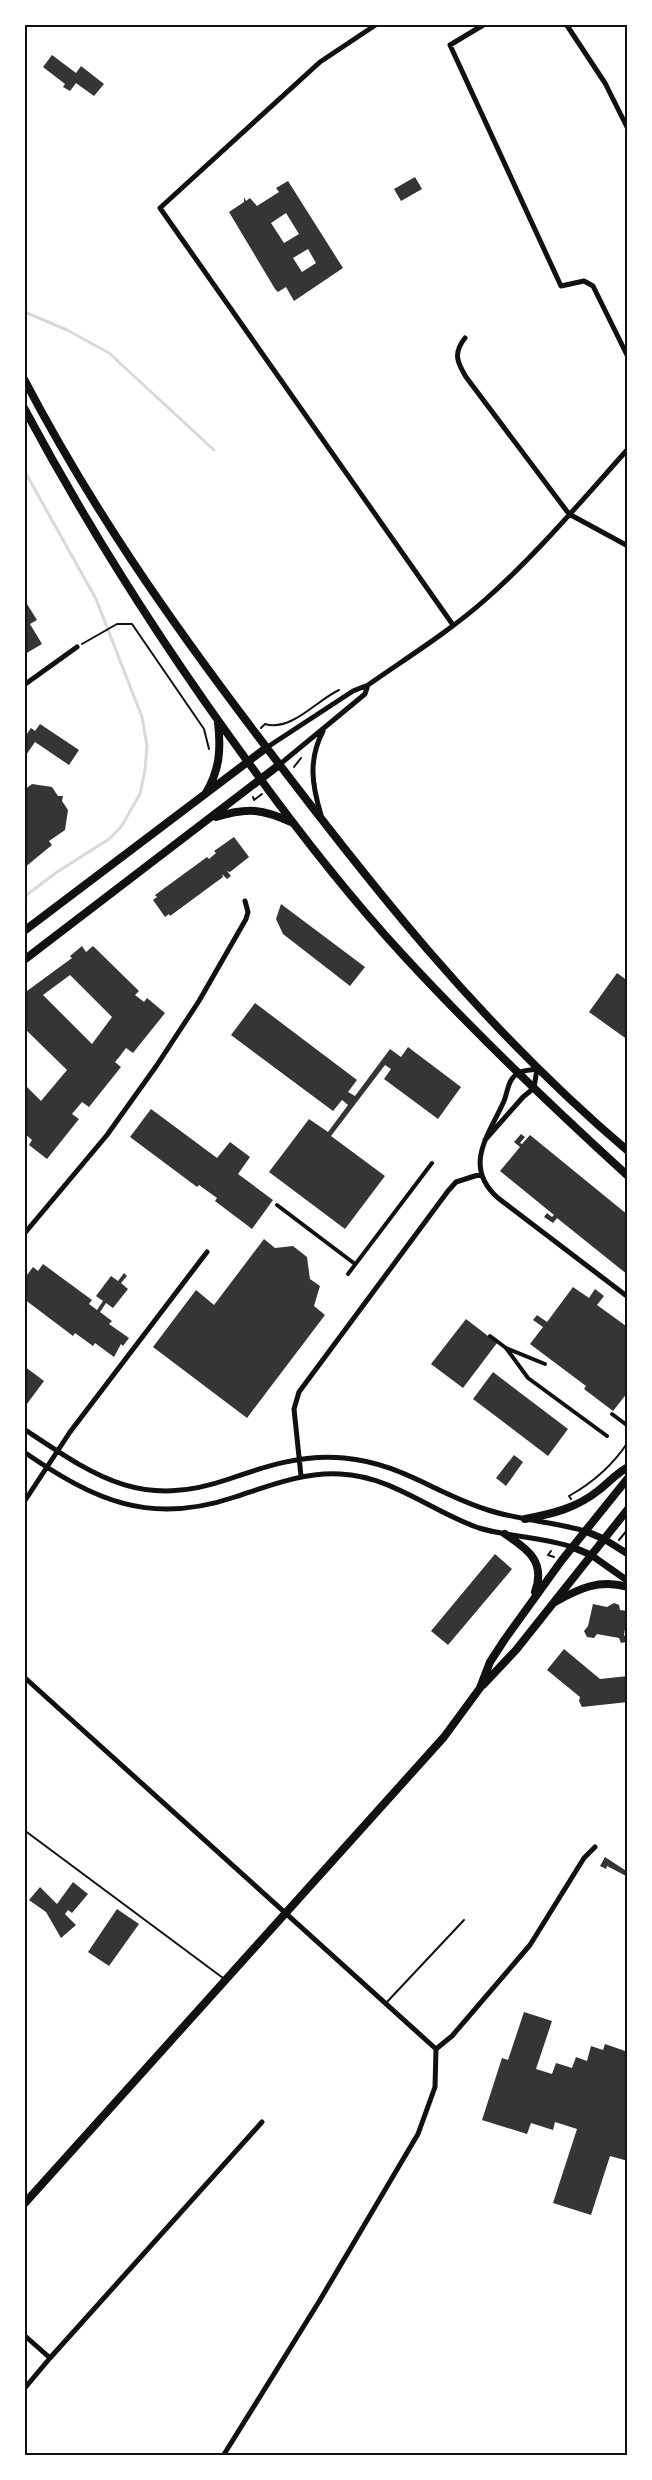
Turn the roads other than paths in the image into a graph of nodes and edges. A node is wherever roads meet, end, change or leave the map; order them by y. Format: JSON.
{"nodes":[{"id":1,"x":377,"y":24,"type":"edge"},
{"id":2,"x":485,"y":24,"type":"edge"},
{"id":3,"x":566,"y":24,"type":"edge"},
{"id":4,"x":628,"y":129,"type":"edge"},
{"id":5,"x":465,"y":338,"type":"dead end"},
{"id":6,"x":628,"y":357,"type":"edge"},
{"id":7,"x":24,"y":379,"type":"edge"},
{"id":8,"x":24,"y":408,"type":"edge"},
{"id":9,"x":628,"y":449,"type":"edge"},
{"id":10,"x":569,"y":514,"type":"junction"},
{"id":11,"x":628,"y":546,"type":"edge"},
{"id":12,"x":453,"y":625,"type":"junction"},
{"id":13,"x":77,"y":646,"type":"road end"},
{"id":14,"x":24,"y":685,"type":"edge"},
{"id":15,"x":368,"y":685,"type":"junction"},
{"id":16,"x":218,"y":722,"type":"junction"},
{"id":17,"x":325,"y":727,"type":"junction"},
{"id":18,"x":266,"y":748,"type":"junction"},
{"id":19,"x":248,"y":763,"type":"junction"},
{"id":20,"x":279,"y":765,"type":"junction"},
{"id":21,"x":261,"y":780,"type":"junction"},
{"id":22,"x":204,"y":797,"type":"junction"},
{"id":23,"x":209,"y":819,"type":"junction"},
{"id":24,"x":293,"y":823,"type":"junction"},
{"id":25,"x":323,"y":823,"type":"junction"},
{"id":26,"x":244,"y":901,"type":"dead end"},
{"id":27,"x":24,"y":931,"type":"edge"},
{"id":28,"x":24,"y":960,"type":"edge"},
{"id":29,"x":537,"y":1069,"type":"junction"},
{"id":30,"x":518,"y":1073,"type":"junction"},
{"id":31,"x":534,"y":1088,"type":"junction"},
{"id":32,"x":485,"y":1140,"type":"junction"},
{"id":33,"x":628,"y":1151,"type":"edge"},
{"id":34,"x":432,"y":1163,"type":"dead end"},
{"id":35,"x":481,"y":1174,"type":"junction"},
{"id":36,"x":628,"y":1176,"type":"edge"},
{"id":37,"x":277,"y":1205,"type":"dead end"},
{"id":38,"x":382,"y":1215,"type":"dead end"},
{"id":39,"x":388,"y":1220,"type":"junction"},
{"id":40,"x":24,"y":1234,"type":"edge"},
{"id":41,"x":207,"y":1252,"type":"dead end"},
{"id":42,"x":355,"y":1264,"type":"junction"},
{"id":43,"x":348,"y":1274,"type":"dead end"},
{"id":44,"x":628,"y":1297,"type":"edge"},
{"id":45,"x":490,"y":1336,"type":"dead end"},
{"id":46,"x":506,"y":1348,"type":"junction"},
{"id":47,"x":544,"y":1364,"type":"dead end"},
{"id":48,"x":612,"y":1414,"type":"dead end"},
{"id":49,"x":628,"y":1426,"type":"edge"},
{"id":50,"x":24,"y":1429,"type":"edge"},
{"id":51,"x":607,"y":1436,"type":"dead end"},
{"id":52,"x":58,"y":1451,"type":"junction"},
{"id":53,"x":24,"y":1452,"type":"edge"},
{"id":54,"x":300,"y":1459,"type":"junction"},
{"id":55,"x":47,"y":1467,"type":"junction"},
{"id":56,"x":628,"y":1467,"type":"edge"},
{"id":57,"x":301,"y":1476,"type":"junction"},
{"id":58,"x":628,"y":1478,"type":"edge"},
{"id":59,"x":24,"y":1502,"type":"edge"},
{"id":60,"x":628,"y":1509,"type":"edge"},
{"id":61,"x":525,"y":1519,"type":"junction"},
{"id":62,"x":585,"y":1531,"type":"junction"},
{"id":63,"x":505,"y":1534,"type":"junction"},
{"id":64,"x":604,"y":1539,"type":"junction"},
{"id":65,"x":572,"y":1547,"type":"junction"},
{"id":66,"x":628,"y":1554,"type":"edge"},
{"id":67,"x":591,"y":1555,"type":"junction"},
{"id":68,"x":628,"y":1581,"type":"edge"},
{"id":69,"x":628,"y":1587,"type":"edge"},
{"id":70,"x":532,"y":1602,"type":"junction"},
{"id":71,"x":551,"y":1605,"type":"junction"},
{"id":72,"x":24,"y":1677,"type":"edge"},
{"id":73,"x":480,"y":1688,"type":"junction"},
{"id":74,"x":24,"y":1830,"type":"edge"},
{"id":75,"x":595,"y":1847,"type":"dead end"},
{"id":76,"x":286,"y":1913,"type":"junction"},
{"id":77,"x":464,"y":1920,"type":"dead end"},
{"id":78,"x":225,"y":1980,"type":"junction"},
{"id":79,"x":386,"y":2003,"type":"junction"},
{"id":80,"x":436,"y":2049,"type":"junction"},
{"id":81,"x":262,"y":2122,"type":"dead end"},
{"id":82,"x":24,"y":2204,"type":"edge"},
{"id":83,"x":24,"y":2334,"type":"edge"},
{"id":84,"x":50,"y":2358,"type":"junction"},
{"id":85,"x":24,"y":2389,"type":"edge"},
{"id":86,"x":223,"y":2456,"type":"edge"}],
"edges":[{"from":1,"to":12,"type":"street"},
{"from":2,"to":6,"type":"street"},
{"from":3,"to":4,"type":"street"},
{"from":5,"to":10,"type":"street"},
{"from":7,"to":18,"type":"main road"},
{"from":8,"to":16,"type":"main road"},
{"from":9,"to":10,"type":"street"},
{"from":10,"to":11,"type":"street"},
{"from":10,"to":12,"type":"street"},
{"from":12,"to":15,"type":"street"},
{"from":13,"to":14,"type":"street"},
{"from":15,"to":17,"type":"street"},
{"from":15,"to":18,"type":"street"},
{"from":16,"to":19,"type":"main road"},
{"from":16,"to":22,"type":"main road"},
{"from":17,"to":20,"type":"street"},
{"from":17,"to":25,"type":"street"},
{"from":18,"to":19,"type":"main road"},
{"from":18,"to":20,"type":"main road"},
{"from":19,"to":21,"type":"main road"},
{"from":19,"to":22,"type":"main road"},
{"from":20,"to":21,"type":"main road"},
{"from":20,"to":25,"type":"main road"},
{"from":21,"to":23,"type":"main road"},
{"from":21,"to":24,"type":"main road"},
{"from":22,"to":27,"type":"main road"},
{"from":23,"to":24,"type":"main road"},
{"from":23,"to":28,"type":"main road"},
{"from":24,"to":30,"type":"main road"},
{"from":25,"to":29,"type":"main road"},
{"from":26,"to":40,"type":"street"},
{"from":29,"to":30,"type":"street"},
{"from":29,"to":31,"type":"street"},
{"from":29,"to":33,"type":"main road"},
{"from":30,"to":31,"type":"main road"},
{"from":30,"to":32,"type":"street"},
{"from":31,"to":32,"type":"street"},
{"from":31,"to":36,"type":"main road"},
{"from":32,"to":35,"type":"street"},
{"from":34,"to":39,"type":"street"},
{"from":35,"to":44,"type":"street"},
{"from":35,"to":54,"type":"street"},
{"from":37,"to":42,"type":"street"},
{"from":38,"to":39,"type":"street"},
{"from":39,"to":42,"type":"street"},
{"from":41,"to":52,"type":"street"},
{"from":42,"to":43,"type":"street"},
{"from":45,"to":46,"type":"street"},
{"from":46,"to":47,"type":"street"},
{"from":46,"to":51,"type":"street"},
{"from":48,"to":49,"type":"street"},
{"from":50,"to":52,"type":"street"},
{"from":52,"to":54,"type":"street"},
{"from":52,"to":55,"type":"street"},
{"from":53,"to":55,"type":"street"},
{"from":54,"to":57,"type":"street"},
{"from":54,"to":61,"type":"street"},
{"from":55,"to":57,"type":"street"},
{"from":55,"to":59,"type":"street"},
{"from":56,"to":61,"type":"main road"},
{"from":57,"to":63,"type":"street"},
{"from":58,"to":62,"type":"main road"},
{"from":60,"to":64,"type":"main road"},
{"from":61,"to":62,"type":"street"},
{"from":62,"to":64,"type":"street"},
{"from":62,"to":65,"type":"main road"},
{"from":63,"to":65,"type":"street"},
{"from":63,"to":70,"type":"main road"},
{"from":64,"to":66,"type":"street"},
{"from":64,"to":67,"type":"main road"},
{"from":65,"to":67,"type":"street"},
{"from":65,"to":70,"type":"main road"},
{"from":67,"to":68,"type":"street"},
{"from":67,"to":71,"type":"main road"},
{"from":69,"to":71,"type":"main road"},
{"from":70,"to":73,"type":"main road"},
{"from":71,"to":73,"type":"main road"},
{"from":72,"to":76,"type":"street"},
{"from":73,"to":76,"type":"main road"},
{"from":74,"to":78,"type":"lane"},
{"from":75,"to":80,"type":"street"},
{"from":76,"to":78,"type":"main road"},
{"from":76,"to":79,"type":"street"},
{"from":77,"to":79,"type":"lane"},
{"from":78,"to":82,"type":"main road"},
{"from":79,"to":80,"type":"street"},
{"from":80,"to":86,"type":"street"},
{"from":81,"to":84,"type":"street"},
{"from":83,"to":84,"type":"street"},
{"from":84,"to":85,"type":"street"}]}
